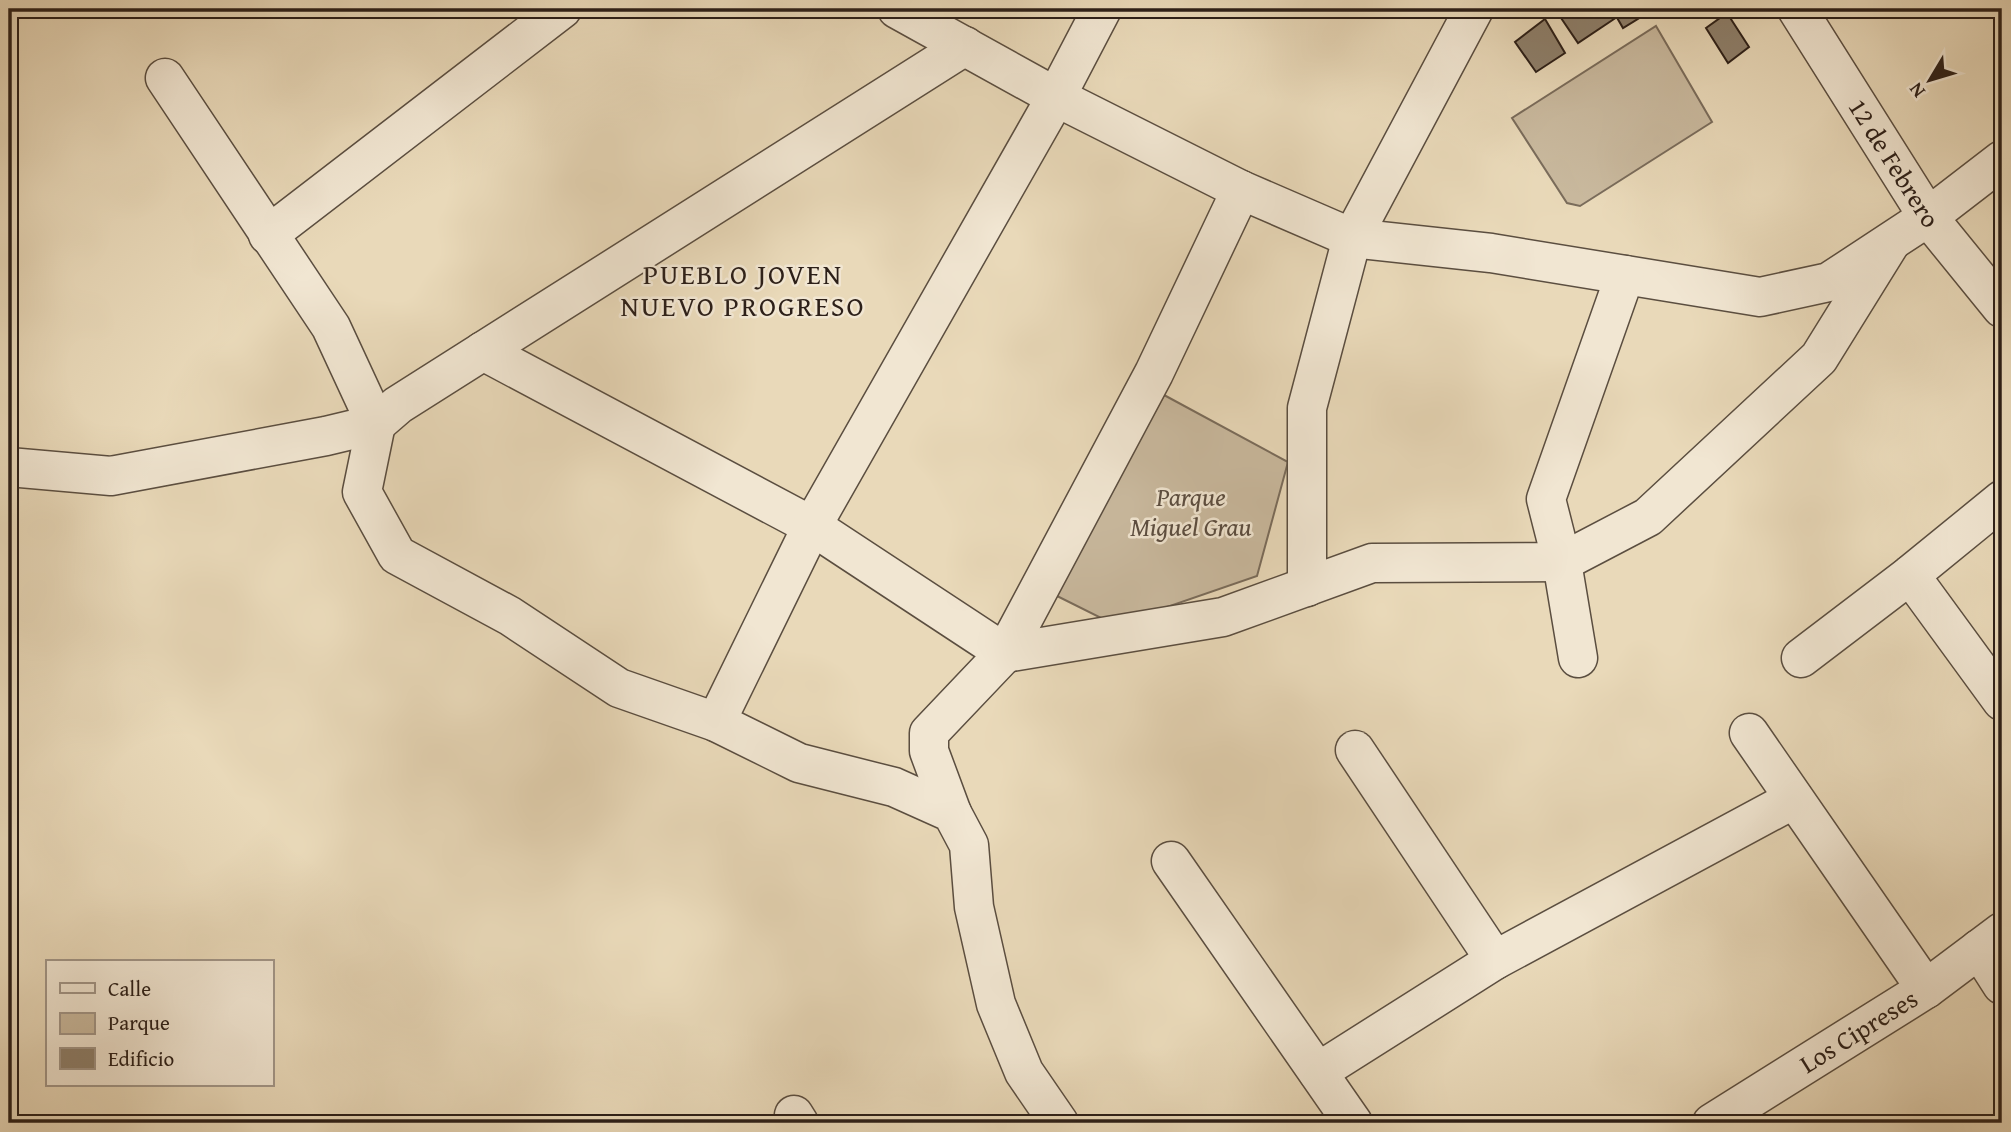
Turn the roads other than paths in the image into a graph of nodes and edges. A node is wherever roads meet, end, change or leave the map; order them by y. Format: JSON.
{"nodes":[{"id":1,"x":562,"y":9,"type":"edge"},
{"id":2,"x":897,"y":9,"type":"edge"},
{"id":3,"x":1102,"y":9,"type":"edge"},
{"id":4,"x":1474,"y":9,"type":"edge"},
{"id":5,"x":1797,"y":9,"type":"edge"},
{"id":6,"x":965,"y":46,"type":"junction"},
{"id":7,"x":165,"y":78,"type":"dead end"},
{"id":8,"x":1056,"y":97,"type":"junction"},
{"id":9,"x":2002,"y":160,"type":"edge"},
{"id":10,"x":1241,"y":190,"type":"junction"},
{"id":11,"x":1928,"y":217,"type":"junction"},
{"id":12,"x":268,"y":234,"type":"junction"},
{"id":13,"x":1352,"y":238,"type":"junction"},
{"id":14,"x":1891,"y":242,"type":"junction"},
{"id":15,"x":1625,"y":275,"type":"junction"},
{"id":16,"x":2002,"y":308,"type":"edge"},
{"id":17,"x":483,"y":351,"type":"junction"},
{"id":18,"x":376,"y":424,"type":"junction"},
{"id":19,"x":9,"y":467,"type":"edge"},
{"id":20,"x":2002,"y":500,"type":"edge"},
{"id":21,"x":812,"y":526,"type":"junction"},
{"id":22,"x":1562,"y":562,"type":"junction"},
{"id":23,"x":1910,"y":575,"type":"junction"},
{"id":24,"x":1307,"y":587,"type":"junction"},
{"id":25,"x":1004,"y":653,"type":"junction"},
{"id":26,"x":1801,"y":658,"type":"dead end"},
{"id":27,"x":1578,"y":659,"type":"dead end"},
{"id":28,"x":2002,"y":701,"type":"edge"},
{"id":29,"x":716,"y":722,"type":"junction"},
{"id":30,"x":1749,"y":733,"type":"dead end"},
{"id":31,"x":1355,"y":750,"type":"dead end"},
{"id":32,"x":1794,"y":799,"type":"junction"},
{"id":33,"x":951,"y":813,"type":"junction"},
{"id":34,"x":1171,"y":861,"type":"dead end"},
{"id":35,"x":1991,"y":940,"type":"edge"},
{"id":36,"x":1495,"y":960,"type":"junction"},
{"id":37,"x":2002,"y":985,"type":"edge"},
{"id":38,"x":1926,"y":989,"type":"junction"},
{"id":39,"x":1318,"y":1072,"type":"junction"},
{"id":40,"x":1059,"y":1123,"type":"edge"},
{"id":41,"x":1353,"y":1123,"type":"edge"},
{"id":42,"x":1712,"y":1123,"type":"edge"}],
"edges":[{"from":1,"to":12,"type":"street"},
{"from":2,"to":6,"type":"street"},
{"from":3,"to":8,"type":"street"},
{"from":4,"to":13,"type":"street"},
{"from":5,"to":11,"type":"street","name":"12 de Febrero"},
{"from":6,"to":8,"type":"street"},
{"from":6,"to":17,"type":"street"},
{"from":7,"to":12,"type":"street"},
{"from":8,"to":10,"type":"street"},
{"from":8,"to":21,"type":"street"},
{"from":9,"to":11,"type":"street"},
{"from":10,"to":13,"type":"street"},
{"from":10,"to":25,"type":"street"},
{"from":11,"to":14,"type":"street"},
{"from":11,"to":16,"type":"street","name":"12 de Febrero"},
{"from":12,"to":18,"type":"street"},
{"from":13,"to":15,"type":"street"},
{"from":13,"to":24,"type":"street"},
{"from":14,"to":15,"type":"street"},
{"from":14,"to":22,"type":"street"},
{"from":15,"to":22,"type":"street"},
{"from":17,"to":18,"type":"street"},
{"from":17,"to":21,"type":"street"},
{"from":18,"to":19,"type":"street"},
{"from":18,"to":29,"type":"street"},
{"from":20,"to":23,"type":"street"},
{"from":21,"to":25,"type":"street"},
{"from":21,"to":29,"type":"street"},
{"from":22,"to":24,"type":"street"},
{"from":22,"to":27,"type":"street"},
{"from":23,"to":26,"type":"street"},
{"from":23,"to":28,"type":"street"},
{"from":24,"to":25,"type":"street"},
{"from":25,"to":33,"type":"street"},
{"from":29,"to":33,"type":"street"},
{"from":30,"to":32,"type":"street"},
{"from":31,"to":36,"type":"street"},
{"from":32,"to":36,"type":"street"},
{"from":32,"to":38,"type":"street"},
{"from":33,"to":40,"type":"street"},
{"from":34,"to":39,"type":"street"},
{"from":35,"to":37,"type":"street"},
{"from":35,"to":38,"type":"street","name":"Los Cipreses"},
{"from":36,"to":39,"type":"street"},
{"from":38,"to":42,"type":"street","name":"Los Cipreses"},
{"from":39,"to":41,"type":"street"}]}
